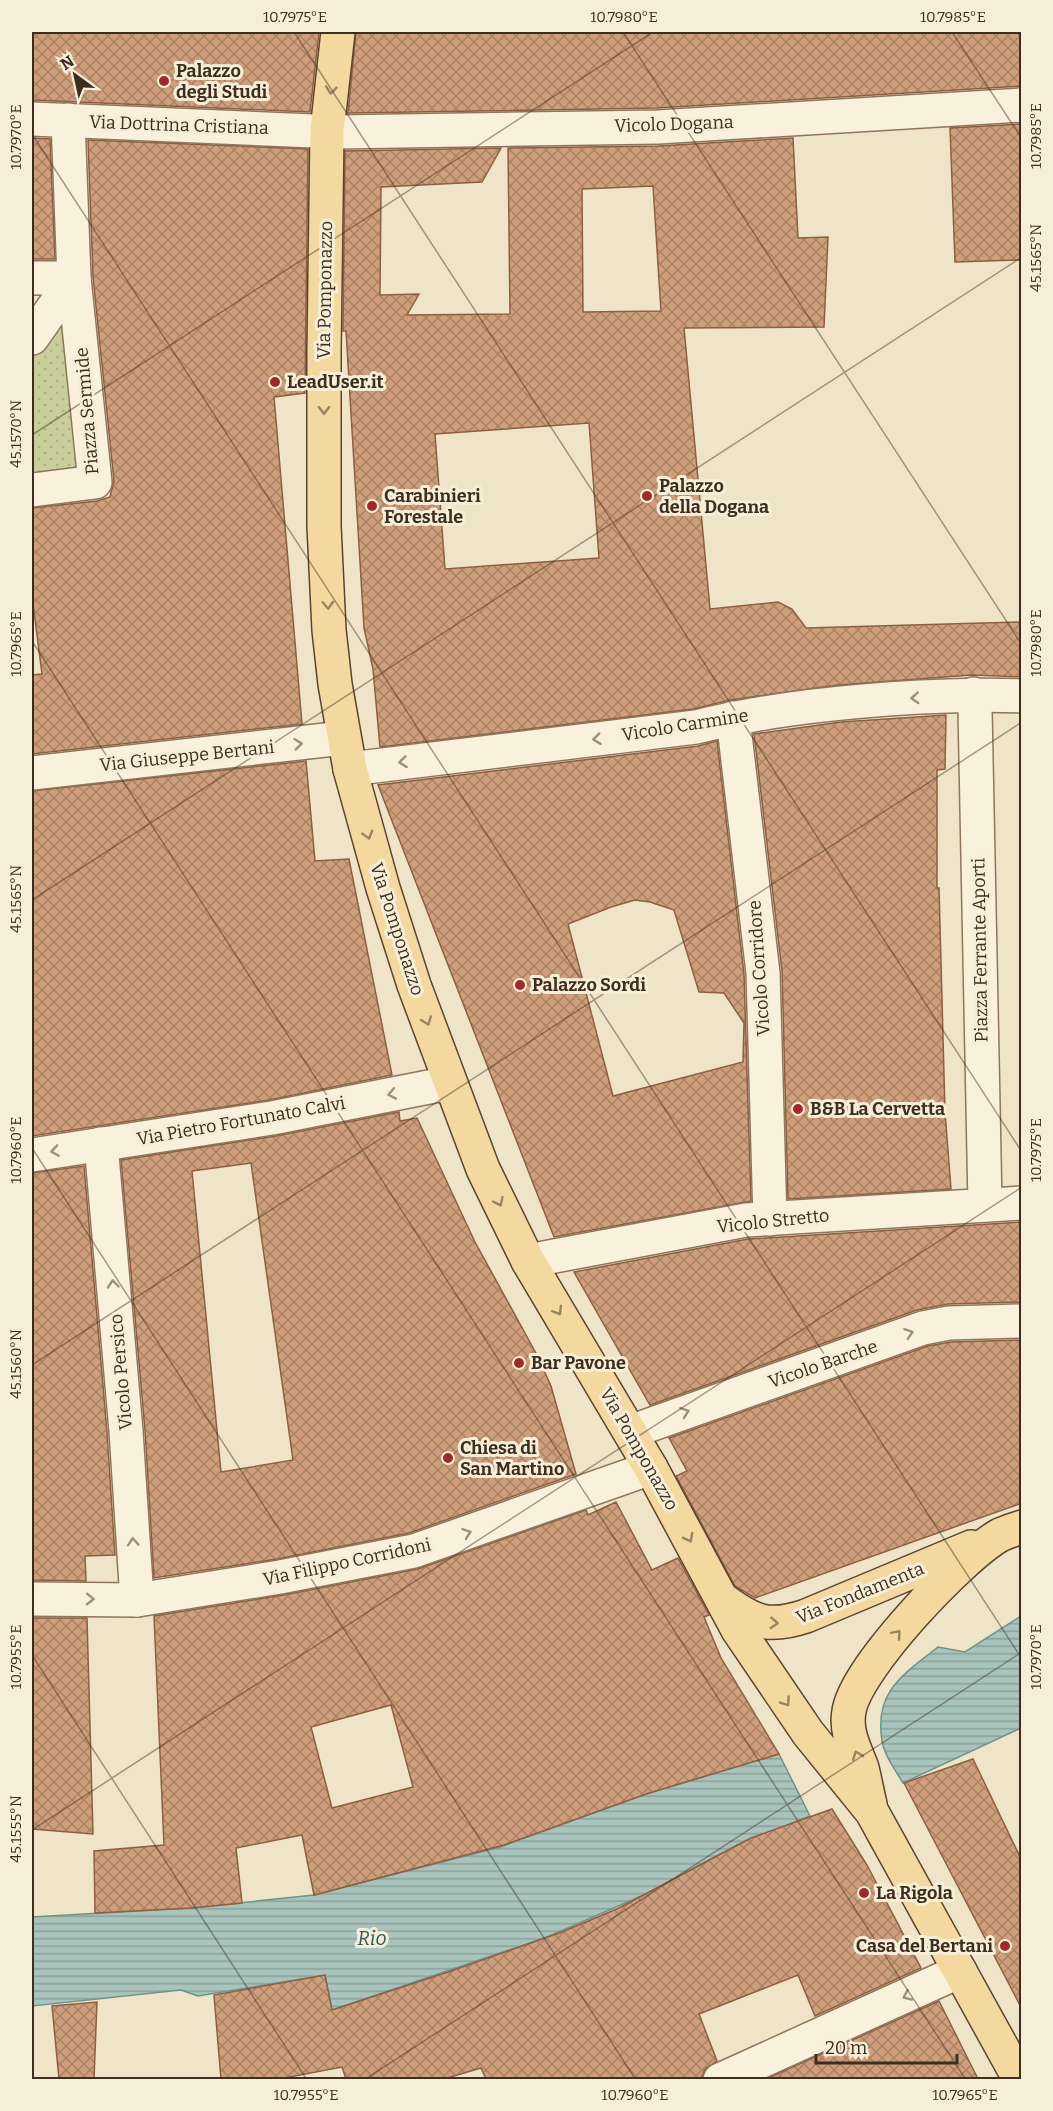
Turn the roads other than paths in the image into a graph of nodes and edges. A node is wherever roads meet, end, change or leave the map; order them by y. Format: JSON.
{"nodes":[{"id":1,"x":338,"y":32,"type":"edge"},
{"id":2,"x":1022,"y":105,"type":"edge"},
{"id":3,"x":32,"y":119,"type":"edge"},
{"id":4,"x":68,"y":120,"type":"junction"},
{"id":5,"x":327,"y":131,"type":"junction"},
{"id":6,"x":32,"y":278,"type":"edge"},
{"id":7,"x":74,"y":278,"type":"junction"},
{"id":8,"x":32,"y":338,"type":"edge"},
{"id":9,"x":32,"y":490,"type":"edge"},
{"id":10,"x":973,"y":694,"type":"junction"},
{"id":11,"x":1022,"y":696,"type":"edge"},
{"id":12,"x":733,"y":718,"type":"junction"},
{"id":13,"x":346,"y":753,"type":"junction"},
{"id":14,"x":32,"y":773,"type":"edge"},
{"id":15,"x":449,"y":1083,"type":"junction"},
{"id":16,"x":101,"y":1144,"type":"junction"},
{"id":17,"x":32,"y":1155,"type":"edge"},
{"id":18,"x":1022,"y":1203,"type":"edge"},
{"id":19,"x":985,"y":1205,"type":"junction"},
{"id":20,"x":770,"y":1219,"type":"junction"},
{"id":21,"x":528,"y":1261,"type":"junction"},
{"id":22,"x":1022,"y":1321,"type":"edge"},
{"id":23,"x":630,"y":1432,"type":"junction"},
{"id":24,"x":651,"y":1468,"type":"junction"},
{"id":25,"x":1010,"y":1531,"type":"edge"},
{"id":26,"x":32,"y":1599,"type":"edge"},
{"id":27,"x":722,"y":1599,"type":"junction"},
{"id":28,"x":137,"y":1600,"type":"junction"},
{"id":29,"x":872,"y":1812,"type":"junction"},
{"id":30,"x":960,"y":1971,"type":"junction"},
{"id":31,"x":720,"y":2079,"type":"edge"},
{"id":32,"x":1020,"y":2079,"type":"edge"}],
"edges":[{"from":1,"to":5,"type":"main road","name":"Via Pomponazzo","one_way":true},
{"from":2,"to":5,"type":"street","name":"Vicolo Dogana"},
{"from":3,"to":4,"type":"street","name":"Via Dottrina Cristiana"},
{"from":4,"to":5,"type":"street","name":"Via Dottrina Cristiana"},
{"from":4,"to":7,"type":"street","name":"Piazza Sermide"},
{"from":5,"to":13,"type":"main road","name":"Via Pomponazzo","one_way":true},
{"from":6,"to":7,"type":"street"},
{"from":7,"to":8,"type":"street"},
{"from":7,"to":9,"type":"street","name":"Piazza Sermide"},
{"from":10,"to":11,"type":"street","name":"Vicolo Carmine"},
{"from":10,"to":12,"type":"street","name":"Vicolo Carmine","one_way":true},
{"from":10,"to":19,"type":"street","name":"Piazza Ferrante Aporti"},
{"from":12,"to":13,"type":"street","name":"Vicolo Carmine","one_way":true},
{"from":12,"to":20,"type":"street","name":"Vicolo Corridore"},
{"from":14,"to":13,"type":"street","name":"Via Giuseppe Bertani","one_way":true},
{"from":13,"to":15,"type":"main road","name":"Via Pomponazzo","one_way":true},
{"from":15,"to":16,"type":"street","name":"Via Pietro Fortunato Calvi","one_way":true},
{"from":15,"to":21,"type":"main road","name":"Via Pomponazzo","one_way":true},
{"from":16,"to":17,"type":"street","name":"Via Pietro Fortunato Calvi","one_way":true},
{"from":28,"to":16,"type":"street","name":"Vicolo Persico","one_way":true},
{"from":18,"to":19,"type":"street","name":"Vicolo Stretto"},
{"from":19,"to":20,"type":"street","name":"Vicolo Stretto"},
{"from":20,"to":21,"type":"street","name":"Vicolo Stretto"},
{"from":21,"to":23,"type":"main road","name":"Via Pomponazzo","one_way":true},
{"from":23,"to":22,"type":"street","name":"Vicolo Barche","one_way":true},
{"from":23,"to":24,"type":"main road","name":"Via Pomponazzo"},
{"from":24,"to":27,"type":"main road","name":"Via Pomponazzo","one_way":true},
{"from":28,"to":24,"type":"street","name":"Via Filippo Corridoni","one_way":true},
{"from":27,"to":25,"type":"main road","name":"Via Fondamenta","one_way":true},
{"from":29,"to":25,"type":"main road","name":"Via Fondamenta","one_way":true},
{"from":26,"to":28,"type":"street","name":"Via Filippo Corridoni","one_way":true},
{"from":27,"to":29,"type":"main road","name":"Via Pomponazzo","one_way":true},
{"from":29,"to":30,"type":"main road"},
{"from":30,"to":31,"type":"street","one_way":true},
{"from":30,"to":32,"type":"main road"}]}
